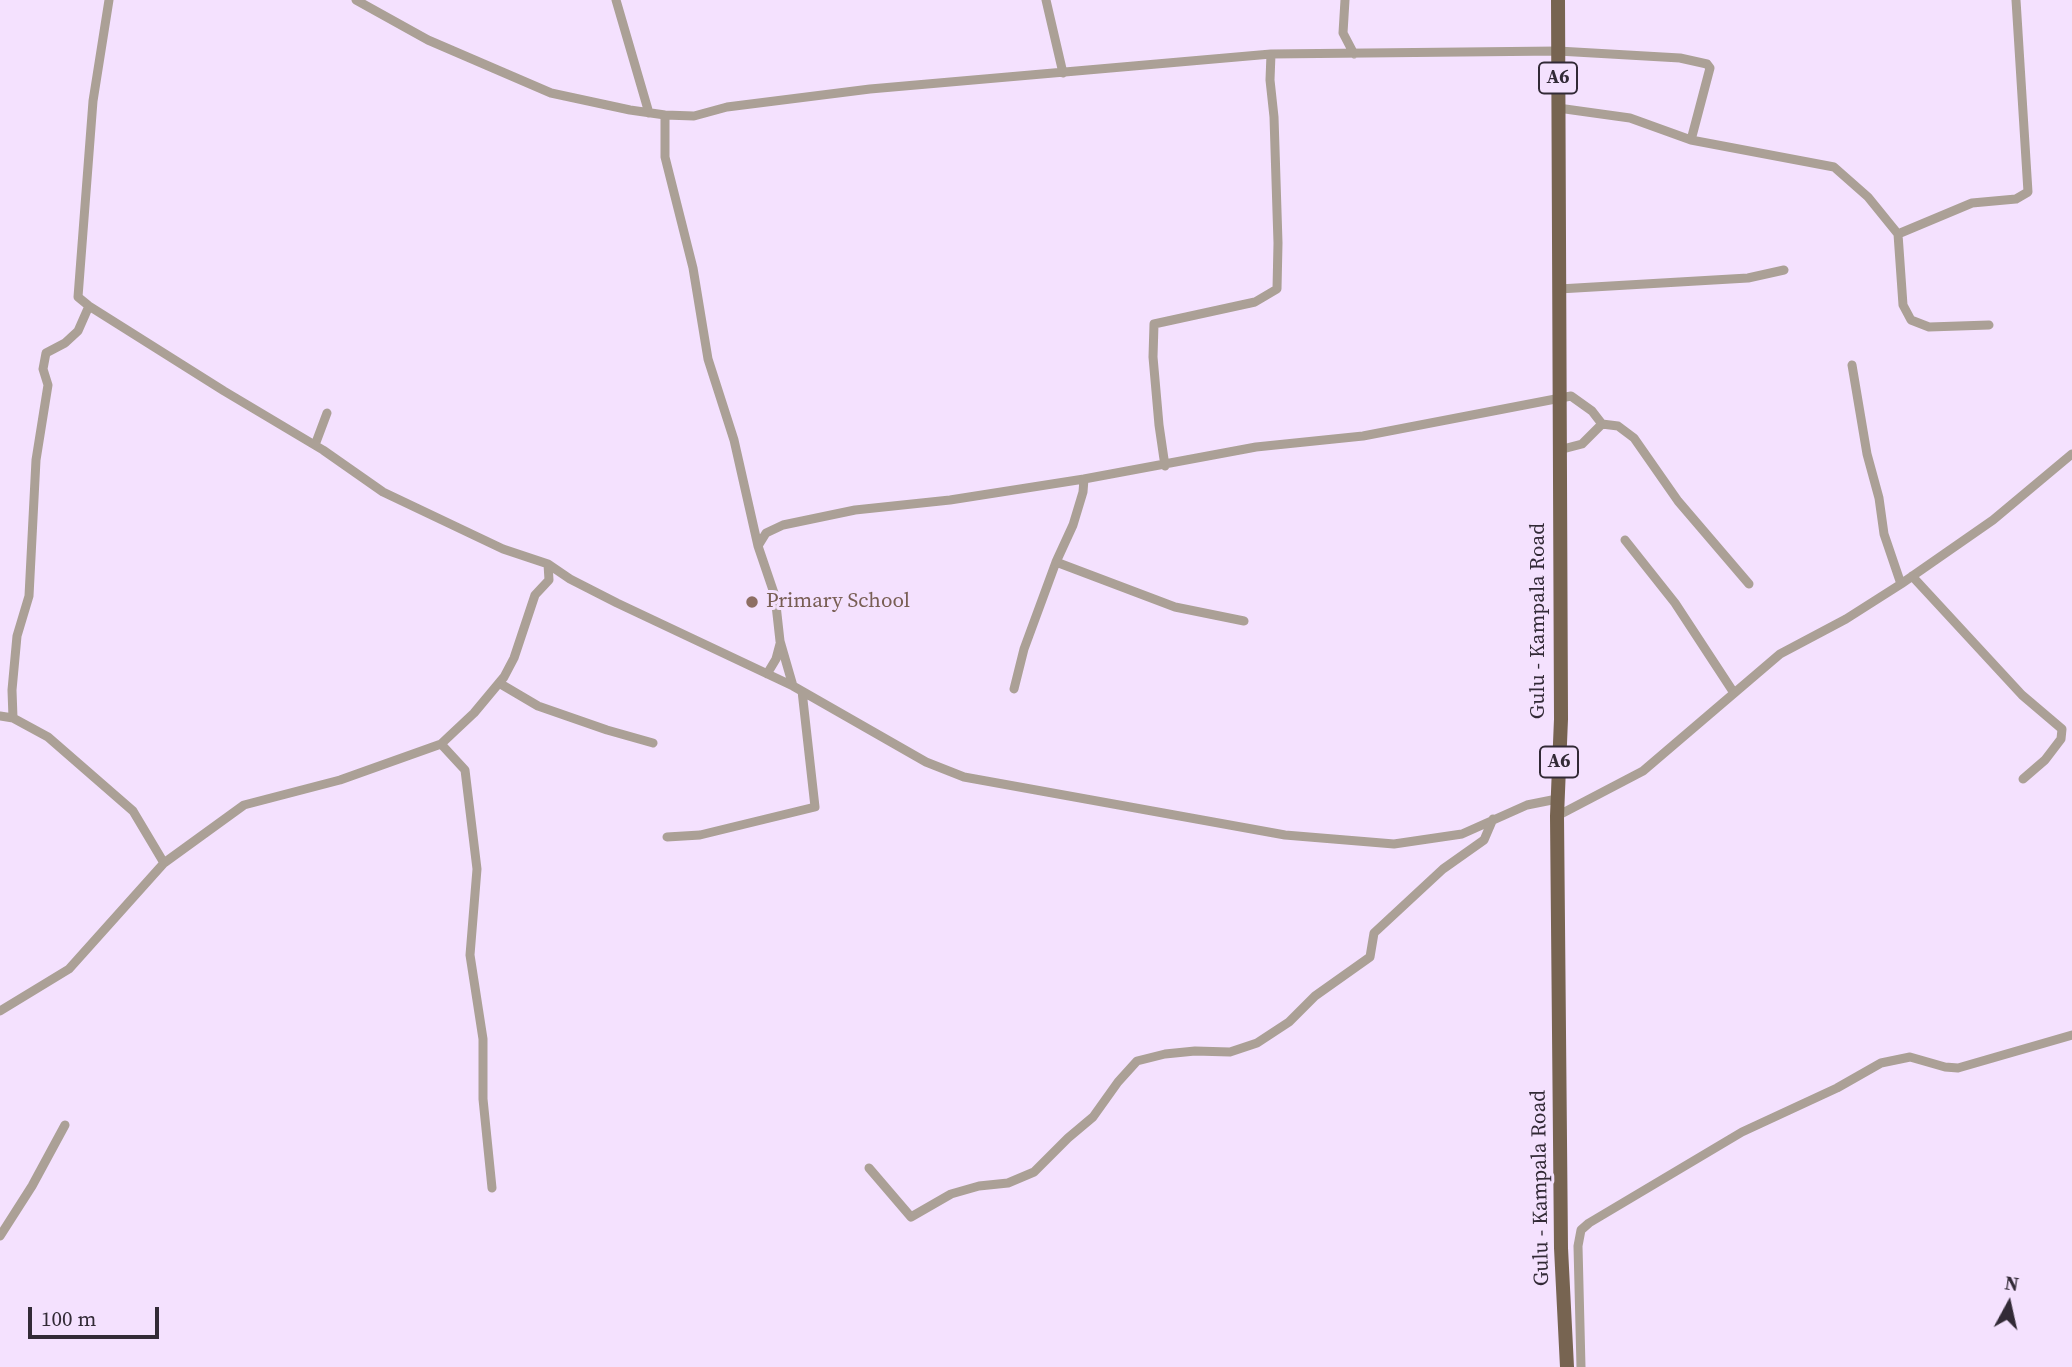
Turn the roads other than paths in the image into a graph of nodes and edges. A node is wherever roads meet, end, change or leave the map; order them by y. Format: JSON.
{"nodes":[{"id":1,"x":109,"y":0,"type":"edge"},
{"id":2,"x":356,"y":0,"type":"edge"},
{"id":3,"x":616,"y":0,"type":"edge"},
{"id":4,"x":1046,"y":0,"type":"edge"},
{"id":5,"x":1345,"y":0,"type":"edge"},
{"id":6,"x":1558,"y":0,"type":"edge"},
{"id":7,"x":2016,"y":0,"type":"edge"},
{"id":8,"x":1558,"y":51,"type":"junction"},
{"id":9,"x":1271,"y":54,"type":"junction"},
{"id":10,"x":1354,"y":54,"type":"junction"},
{"id":11,"x":1063,"y":73,"type":"junction"},
{"id":12,"x":1558,"y":108,"type":"junction"},
{"id":13,"x":649,"y":113,"type":"junction"},
{"id":14,"x":665,"y":115,"type":"junction"},
{"id":15,"x":1691,"y":140,"type":"junction"},
{"id":16,"x":1898,"y":234,"type":"junction"},
{"id":17,"x":1784,"y":270,"type":"dead end"},
{"id":18,"x":1559,"y":289,"type":"junction"},
{"id":19,"x":89,"y":306,"type":"junction"},
{"id":20,"x":1989,"y":325,"type":"dead end"},
{"id":21,"x":1853,"y":365,"type":"dead end"},
{"id":22,"x":1559,"y":398,"type":"junction"},
{"id":23,"x":327,"y":413,"type":"dead end"},
{"id":24,"x":1602,"y":424,"type":"junction"},
{"id":25,"x":315,"y":445,"type":"junction"},
{"id":26,"x":1559,"y":450,"type":"junction"},
{"id":27,"x":2072,"y":454,"type":"edge"},
{"id":28,"x":1165,"y":466,"type":"junction"},
{"id":29,"x":1084,"y":479,"type":"junction"},
{"id":30,"x":1625,"y":540,"type":"dead end"},
{"id":31,"x":758,"y":546,"type":"junction"},
{"id":32,"x":1056,"y":562,"type":"junction"},
{"id":33,"x":548,"y":564,"type":"junction"},
{"id":34,"x":1912,"y":576,"type":"junction"},
{"id":35,"x":569,"y":579,"type":"junction"},
{"id":36,"x":548,"y":580,"type":"junction"},
{"id":37,"x":1749,"y":584,"type":"dead end"},
{"id":38,"x":1901,"y":584,"type":"junction"},
{"id":39,"x":1244,"y":621,"type":"dead end"},
{"id":40,"x":780,"y":641,"type":"junction"},
{"id":41,"x":767,"y":674,"type":"junction"},
{"id":42,"x":499,"y":683,"type":"junction"},
{"id":43,"x":793,"y":686,"type":"junction"},
{"id":44,"x":1014,"y":689,"type":"dead end"},
{"id":45,"x":802,"y":691,"type":"junction"},
{"id":46,"x":1734,"y":693,"type":"junction"},
{"id":47,"x":0,"y":716,"type":"edge"},
{"id":48,"x":13,"y":718,"type":"junction"},
{"id":49,"x":653,"y":743,"type":"dead end"},
{"id":50,"x":440,"y":744,"type":"junction"},
{"id":51,"x":2023,"y":779,"type":"dead end"},
{"id":52,"x":1557,"y":799,"type":"junction"},
{"id":53,"x":1557,"y":816,"type":"junction"},
{"id":54,"x":1493,"y":819,"type":"junction"},
{"id":55,"x":667,"y":837,"type":"dead end"},
{"id":56,"x":164,"y":863,"type":"junction"},
{"id":57,"x":0,"y":1011,"type":"edge"},
{"id":58,"x":2072,"y":1035,"type":"edge"},
{"id":59,"x":65,"y":1125,"type":"dead end"},
{"id":60,"x":869,"y":1168,"type":"dead end"},
{"id":61,"x":492,"y":1188,"type":"dead end"},
{"id":62,"x":0,"y":1236,"type":"edge"},
{"id":63,"x":1567,"y":1367,"type":"edge"},
{"id":64,"x":1581,"y":1367,"type":"edge"}],
"edges":[{"from":1,"to":19,"type":"street"},
{"from":2,"to":13,"type":"street"},
{"from":3,"to":13,"type":"street"},
{"from":4,"to":11,"type":"street"},
{"from":5,"to":10,"type":"street"},
{"from":6,"to":8,"type":"main road","name":"Gulu - Kampala Road","number":"A6"},
{"from":7,"to":16,"type":"street"},
{"from":8,"to":10,"type":"street"},
{"from":8,"to":12,"type":"main road","name":"Gulu - Kampala Road","number":"A6"},
{"from":8,"to":15,"type":"street"},
{"from":9,"to":10,"type":"street"},
{"from":9,"to":11,"type":"street"},
{"from":9,"to":28,"type":"street"},
{"from":11,"to":14,"type":"street"},
{"from":12,"to":15,"type":"street"},
{"from":12,"to":18,"type":"main road","name":"Gulu - Kampala Road","number":"A6"},
{"from":13,"to":14,"type":"street"},
{"from":14,"to":31,"type":"street"},
{"from":15,"to":16,"type":"street"},
{"from":16,"to":20,"type":"street"},
{"from":17,"to":18,"type":"street"},
{"from":18,"to":22,"type":"main road","name":"Gulu - Kampala Road","number":"A6"},
{"from":19,"to":25,"type":"street"},
{"from":19,"to":48,"type":"street"},
{"from":21,"to":38,"type":"street"},
{"from":22,"to":24,"type":"street"},
{"from":22,"to":26,"type":"main road","name":"Gulu - Kampala Road","number":"A6"},
{"from":22,"to":28,"type":"street"},
{"from":23,"to":25,"type":"street"},
{"from":24,"to":26,"type":"street"},
{"from":24,"to":37,"type":"street"},
{"from":25,"to":33,"type":"street"},
{"from":26,"to":52,"type":"main road","name":"Gulu - Kampala Road","number":"A6"},
{"from":27,"to":34,"type":"street"},
{"from":28,"to":29,"type":"street"},
{"from":29,"to":31,"type":"street"},
{"from":29,"to":32,"type":"street"},
{"from":30,"to":46,"type":"street"},
{"from":31,"to":40,"type":"street"},
{"from":32,"to":39,"type":"street"},
{"from":32,"to":44,"type":"street"},
{"from":33,"to":35,"type":"street"},
{"from":33,"to":36,"type":"street"},
{"from":34,"to":38,"type":"street"},
{"from":34,"to":51,"type":"street"},
{"from":35,"to":36,"type":"street"},
{"from":35,"to":41,"type":"street"},
{"from":36,"to":42,"type":"street"},
{"from":38,"to":46,"type":"street"},
{"from":40,"to":41,"type":"street"},
{"from":40,"to":43,"type":"street"},
{"from":41,"to":43,"type":"street"},
{"from":42,"to":49,"type":"street"},
{"from":42,"to":50,"type":"street"},
{"from":43,"to":45,"type":"street"},
{"from":45,"to":54,"type":"street"},
{"from":45,"to":55,"type":"street"},
{"from":46,"to":53,"type":"street"},
{"from":47,"to":48,"type":"street"},
{"from":48,"to":56,"type":"street"},
{"from":50,"to":56,"type":"street"},
{"from":50,"to":61,"type":"street"},
{"from":52,"to":53,"type":"main road","name":"Gulu - Kampala Road","number":"A6"},
{"from":52,"to":54,"type":"street"},
{"from":53,"to":63,"type":"main road","name":"Gulu - Kampala Road","number":"A6"},
{"from":54,"to":60,"type":"street"},
{"from":56,"to":57,"type":"street"},
{"from":58,"to":64,"type":"street"},
{"from":59,"to":62,"type":"street"}]}
